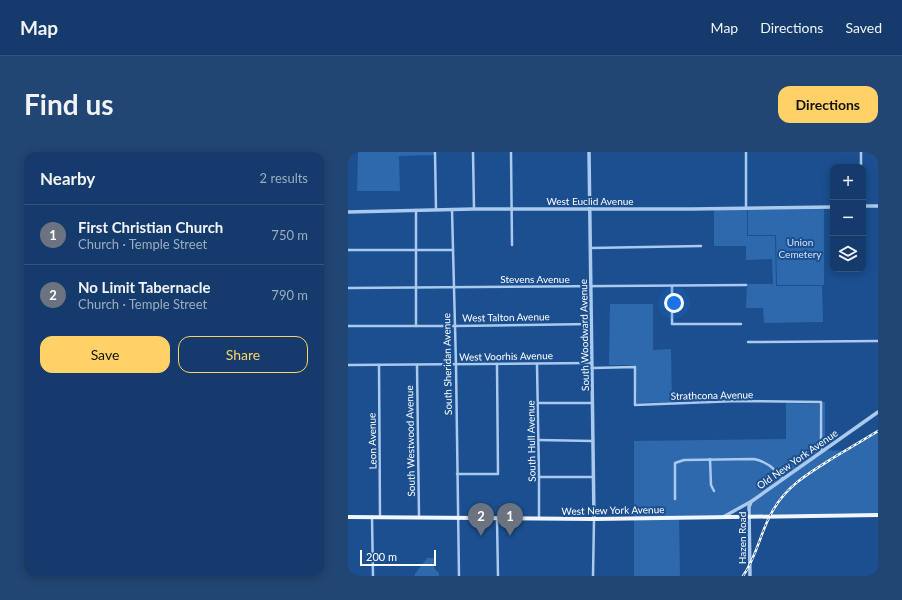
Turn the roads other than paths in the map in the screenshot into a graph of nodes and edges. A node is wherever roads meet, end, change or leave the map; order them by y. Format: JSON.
{"nodes":[{"id":1,"x":435,"y":152,"type":"edge"},
{"id":2,"x":473,"y":152,"type":"edge"},
{"id":3,"x":512,"y":152,"type":"edge"},
{"id":4,"x":590,"y":152,"type":"edge"},
{"id":5,"x":746,"y":152,"type":"edge"},
{"id":6,"x":861,"y":152,"type":"edge"},
{"id":7,"x":861,"y":164,"type":"edge"},
{"id":8,"x":866,"y":206,"type":"edge"},
{"id":9,"x":878,"y":206,"type":"edge"},
{"id":10,"x":830,"y":207,"type":"edge"},
{"id":11,"x":746,"y":208,"type":"junction"},
{"id":12,"x":512,"y":209,"type":"junction"},
{"id":13,"x":591,"y":209,"type":"junction"},
{"id":14,"x":416,"y":210,"type":"junction"},
{"id":15,"x":436,"y":210,"type":"junction"},
{"id":16,"x":452,"y":210,"type":"junction"},
{"id":17,"x":474,"y":210,"type":"junction"},
{"id":18,"x":348,"y":212,"type":"edge"},
{"id":19,"x":512,"y":245,"type":"dead end"},
{"id":20,"x":701,"y":246,"type":"dead end"},
{"id":21,"x":591,"y":248,"type":"junction"},
{"id":22,"x":348,"y":250,"type":"edge"},
{"id":23,"x":416,"y":250,"type":"junction"},
{"id":24,"x":453,"y":250,"type":"junction"},
{"id":25,"x":746,"y":285,"type":"dead end"},
{"id":26,"x":591,"y":286,"type":"junction"},
{"id":27,"x":672,"y":286,"type":"junction"},
{"id":28,"x":454,"y":287,"type":"junction"},
{"id":29,"x":348,"y":288,"type":"edge"},
{"id":30,"x":416,"y":288,"type":"junction"},
{"id":31,"x":592,"y":324,"type":"junction"},
{"id":32,"x":741,"y":324,"type":"dead end"},
{"id":33,"x":348,"y":326,"type":"edge"},
{"id":34,"x":416,"y":326,"type":"junction"},
{"id":35,"x":455,"y":326,"type":"junction"},
{"id":36,"x":878,"y":341,"type":"edge"},
{"id":37,"x":748,"y":342,"type":"dead end"},
{"id":38,"x":497,"y":364,"type":"junction"},
{"id":39,"x":537,"y":364,"type":"junction"},
{"id":40,"x":348,"y":365,"type":"edge"},
{"id":41,"x":379,"y":365,"type":"junction"},
{"id":42,"x":417,"y":365,"type":"junction"},
{"id":43,"x":456,"y":365,"type":"junction"},
{"id":44,"x":592,"y":366,"type":"junction"},
{"id":45,"x":538,"y":403,"type":"junction"},
{"id":46,"x":592,"y":403,"type":"junction"},
{"id":47,"x":878,"y":412,"type":"edge"},
{"id":48,"x":539,"y":440,"type":"junction"},
{"id":49,"x":593,"y":441,"type":"junction"},
{"id":50,"x":821,"y":452,"type":"junction"},
{"id":51,"x":710,"y":459,"type":"junction"},
{"id":52,"x":457,"y":474,"type":"junction"},
{"id":53,"x":539,"y":477,"type":"junction"},
{"id":54,"x":593,"y":477,"type":"junction"},
{"id":55,"x":783,"y":479,"type":"junction"},
{"id":56,"x":714,"y":491,"type":"dead end"},
{"id":57,"x":675,"y":499,"type":"dead end"},
{"id":58,"x":752,"y":501,"type":"junction"},
{"id":59,"x":878,"y":515,"type":"edge"},
{"id":60,"x":749,"y":516,"type":"junction"},
{"id":61,"x":348,"y":517,"type":"edge"},
{"id":62,"x":372,"y":517,"type":"junction"},
{"id":63,"x":380,"y":517,"type":"junction"},
{"id":64,"x":419,"y":517,"type":"junction"},
{"id":65,"x":723,"y":517,"type":"junction"},
{"id":66,"x":458,"y":518,"type":"junction"},
{"id":67,"x":497,"y":518,"type":"junction"},
{"id":68,"x":539,"y":518,"type":"junction"},
{"id":69,"x":594,"y":519,"type":"junction"},
{"id":70,"x":373,"y":576,"type":"edge"},
{"id":71,"x":458,"y":576,"type":"edge"},
{"id":72,"x":498,"y":576,"type":"edge"},
{"id":73,"x":593,"y":576,"type":"edge"},
{"id":74,"x":750,"y":576,"type":"edge"}],
"edges":[{"from":1,"to":15,"type":"street"},
{"from":2,"to":17,"type":"street"},
{"from":3,"to":12,"type":"street"},
{"from":4,"to":13,"type":"street","name":"South Woodward Avenue"},
{"from":5,"to":11,"type":"street"},
{"from":6,"to":7,"type":"street"},
{"from":8,"to":9,"type":"street"},
{"from":10,"to":11,"type":"street","name":"West Euclid Avenue"},
{"from":11,"to":13,"type":"street","name":"West Euclid Avenue"},
{"from":12,"to":13,"type":"street","name":"West Euclid Avenue"},
{"from":12,"to":17,"type":"street","name":"West Euclid Avenue"},
{"from":12,"to":19,"type":"street"},
{"from":13,"to":21,"type":"street","name":"South Woodward Avenue"},
{"from":14,"to":15,"type":"street","name":"West Euclid Avenue"},
{"from":14,"to":18,"type":"street","name":"West Euclid Avenue"},
{"from":14,"to":23,"type":"street"},
{"from":15,"to":16,"type":"street","name":"West Euclid Avenue"},
{"from":16,"to":17,"type":"street","name":"West Euclid Avenue"},
{"from":16,"to":24,"type":"street","name":"South Sheridan Avenue"},
{"from":20,"to":21,"type":"street"},
{"from":21,"to":26,"type":"street","name":"South Woodward Avenue"},
{"from":22,"to":23,"type":"street"},
{"from":23,"to":24,"type":"street"},
{"from":23,"to":30,"type":"street"},
{"from":24,"to":28,"type":"street","name":"South Sheridan Avenue"},
{"from":25,"to":27,"type":"street","name":"Stevens Avenue"},
{"from":26,"to":27,"type":"street","name":"Stevens Avenue"},
{"from":26,"to":28,"type":"street","name":"Stevens Avenue"},
{"from":26,"to":31,"type":"street","name":"South Woodward Avenue"},
{"from":27,"to":32,"type":"street"},
{"from":28,"to":30,"type":"street","name":"Stevens Avenue"},
{"from":28,"to":35,"type":"street","name":"South Sheridan Avenue"},
{"from":29,"to":30,"type":"street","name":"Stevens Avenue"},
{"from":30,"to":34,"type":"street"},
{"from":31,"to":35,"type":"street","name":"West Talton Avenue"},
{"from":31,"to":44,"type":"street","name":"South Woodward Avenue"},
{"from":33,"to":34,"type":"street","name":"West Talton Avenue"},
{"from":34,"to":35,"type":"street","name":"West Talton Avenue"},
{"from":35,"to":43,"type":"street","name":"South Sheridan Avenue"},
{"from":36,"to":37,"type":"street"},
{"from":38,"to":39,"type":"street","name":"West Voorhis Avenue"},
{"from":38,"to":43,"type":"street","name":"West Voorhis Avenue"},
{"from":38,"to":52,"type":"street"},
{"from":39,"to":44,"type":"street","name":"West Voorhis Avenue"},
{"from":39,"to":45,"type":"street","name":"South Hull Avenue"},
{"from":40,"to":41,"type":"street","name":"West Voorhis Avenue"},
{"from":41,"to":42,"type":"street","name":"West Voorhis Avenue"},
{"from":41,"to":63,"type":"street","name":"Leon Avenue"},
{"from":42,"to":43,"type":"street","name":"West Voorhis Avenue"},
{"from":42,"to":64,"type":"street","name":"South Westwood Avenue"},
{"from":43,"to":52,"type":"street","name":"South Sheridan Avenue"},
{"from":44,"to":46,"type":"street","name":"South Woodward Avenue"},
{"from":44,"to":50,"type":"street","name":"Strathcona Avenue"},
{"from":45,"to":46,"type":"street"},
{"from":45,"to":48,"type":"street","name":"South Hull Avenue"},
{"from":46,"to":49,"type":"street","name":"South Woodward Avenue"},
{"from":47,"to":50,"type":"street","name":"Old New York Avenue"},
{"from":48,"to":49,"type":"street"},
{"from":48,"to":53,"type":"street","name":"South Hull Avenue"},
{"from":49,"to":54,"type":"street","name":"South Woodward Avenue"},
{"from":50,"to":55,"type":"street","name":"Old New York Avenue"},
{"from":51,"to":55,"type":"street"},
{"from":51,"to":56,"type":"street"},
{"from":51,"to":57,"type":"street"},
{"from":52,"to":66,"type":"street","name":"South Sheridan Avenue"},
{"from":53,"to":54,"type":"street"},
{"from":53,"to":68,"type":"street","name":"South Hull Avenue"},
{"from":54,"to":69,"type":"street","name":"South Woodward Avenue"},
{"from":55,"to":58,"type":"street","name":"Old New York Avenue"},
{"from":58,"to":60,"type":"street","name":"Hazen Road"},
{"from":58,"to":65,"type":"street","name":"Old New York Avenue"},
{"from":59,"to":60,"type":"main road","name":"West New York Avenue"},
{"from":60,"to":65,"type":"main road","name":"West New York Avenue"},
{"from":60,"to":74,"type":"street","name":"Hazen Road"},
{"from":61,"to":62,"type":"main road","name":"West New York Avenue"},
{"from":62,"to":63,"type":"main road","name":"West New York Avenue"},
{"from":62,"to":70,"type":"street"},
{"from":63,"to":64,"type":"main road","name":"West New York Avenue"},
{"from":64,"to":66,"type":"main road","name":"West New York Avenue"},
{"from":65,"to":69,"type":"main road","name":"West New York Avenue"},
{"from":66,"to":67,"type":"main road","name":"West New York Avenue"},
{"from":66,"to":71,"type":"street","name":"South Sheridan Avenue"},
{"from":67,"to":68,"type":"main road","name":"West New York Avenue"},
{"from":67,"to":72,"type":"street"},
{"from":68,"to":69,"type":"main road","name":"West New York Avenue"},
{"from":69,"to":73,"type":"street"}]}
